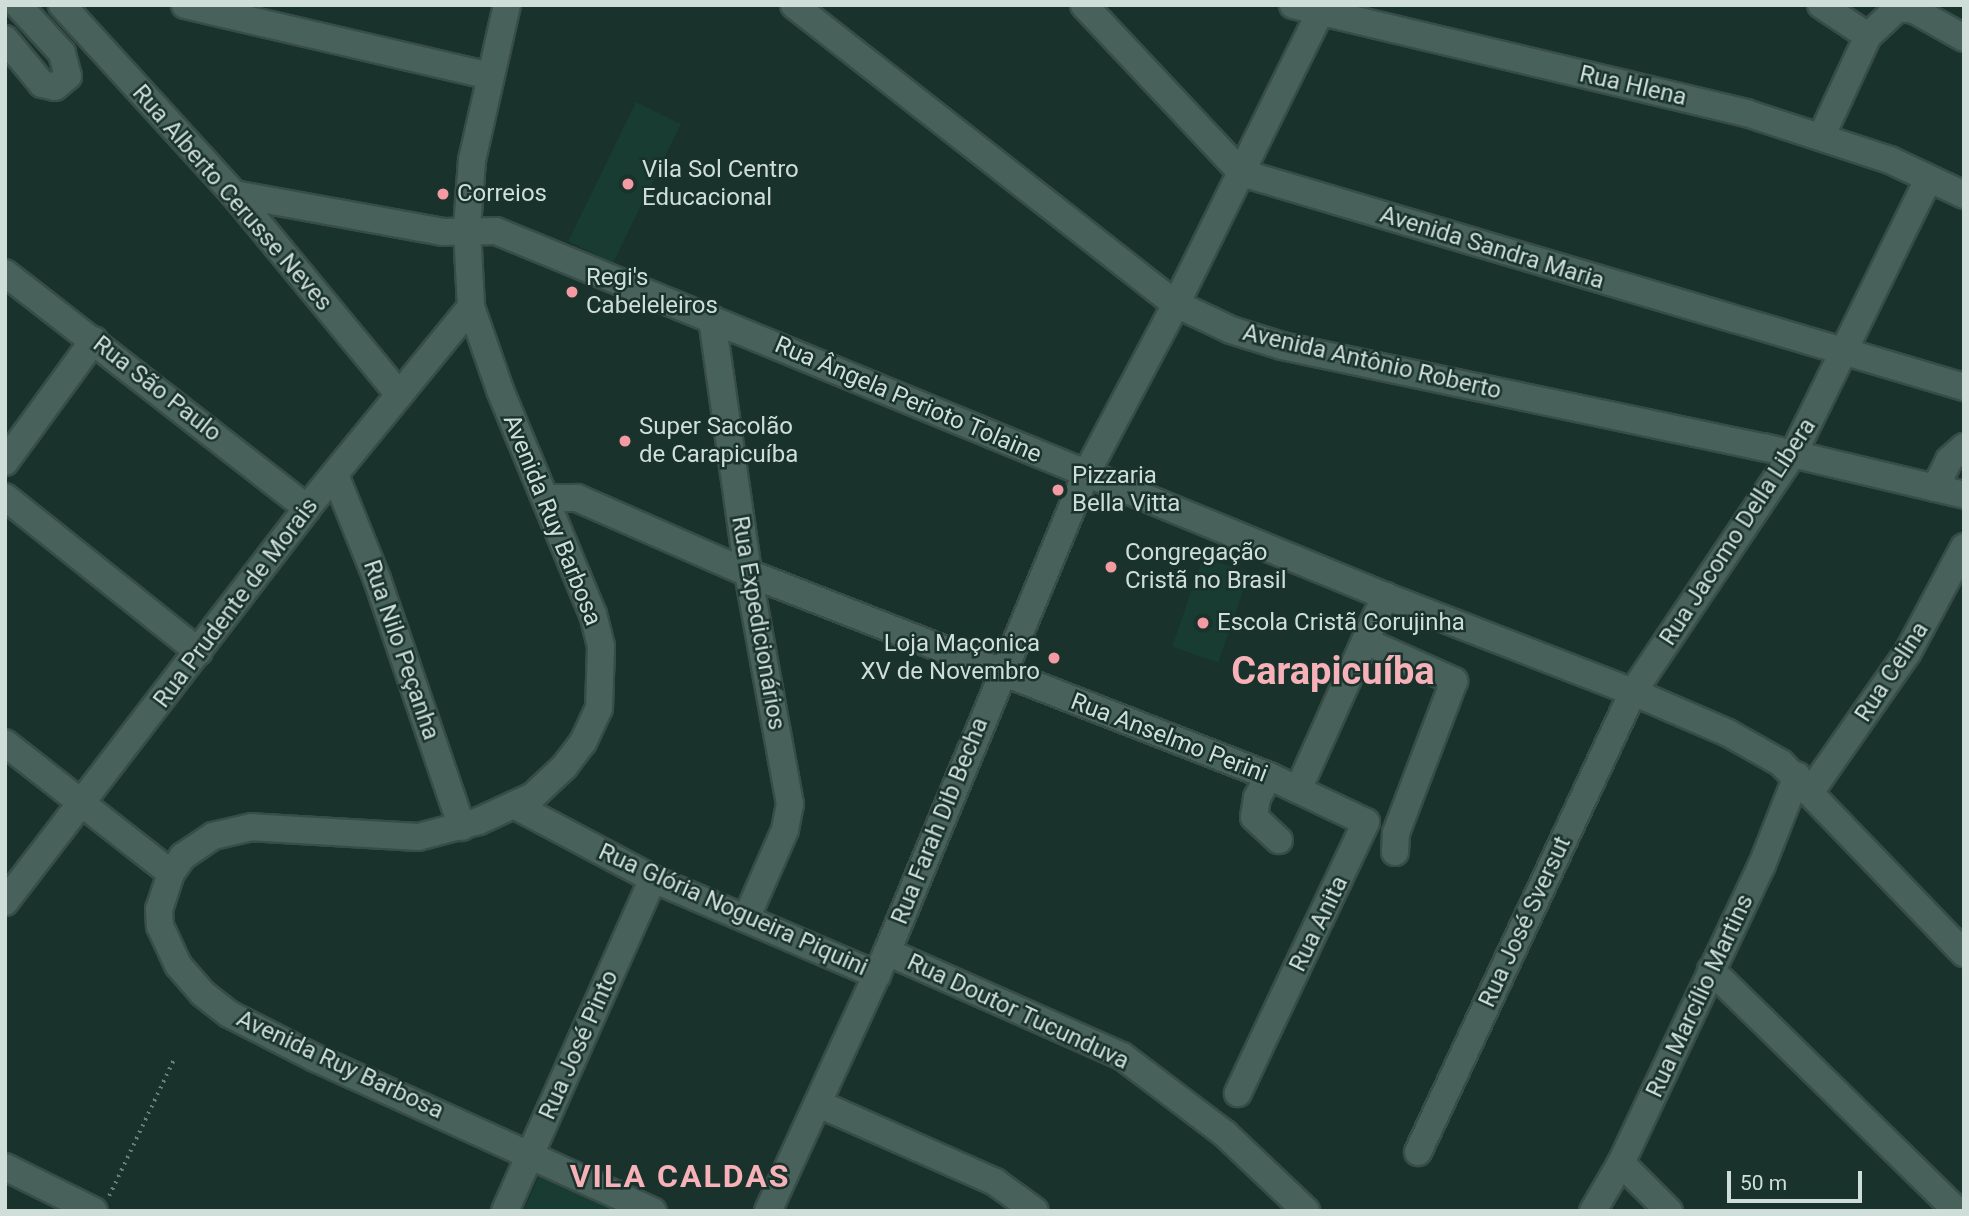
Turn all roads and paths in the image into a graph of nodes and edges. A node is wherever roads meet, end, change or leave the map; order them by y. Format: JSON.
{"nodes":[{"id":1,"x":18,"y":5,"type":"edge"},
{"id":2,"x":62,"y":5,"type":"edge"},
{"id":3,"x":185,"y":5,"type":"edge"},
{"id":4,"x":507,"y":5,"type":"edge"},
{"id":5,"x":793,"y":5,"type":"edge"},
{"id":6,"x":1084,"y":5,"type":"edge"},
{"id":7,"x":1293,"y":5,"type":"edge"},
{"id":8,"x":1821,"y":5,"type":"edge"},
{"id":9,"x":1322,"y":9,"type":"edge"},
{"id":10,"x":1961,"y":29,"type":"edge"},
{"id":11,"x":1868,"y":36,"type":"junction"},
{"id":12,"x":5,"y":39,"type":"edge"},
{"id":13,"x":490,"y":76,"type":"junction"},
{"id":14,"x":1822,"y":135,"type":"junction"},
{"id":15,"x":1242,"y":173,"type":"junction"},
{"id":16,"x":1928,"y":180,"type":"junction"},
{"id":17,"x":234,"y":194,"type":"junction"},
{"id":18,"x":1964,"y":195,"type":"edge"},
{"id":19,"x":467,"y":228,"type":"junction"},
{"id":20,"x":5,"y":273,"type":"edge"},
{"id":21,"x":1176,"y":304,"type":"junction"},
{"id":22,"x":471,"y":307,"type":"junction"},
{"id":23,"x":712,"y":318,"type":"junction"},
{"id":24,"x":94,"y":340,"type":"junction"},
{"id":25,"x":1844,"y":353,"type":"junction"},
{"id":26,"x":1964,"y":387,"type":"edge"},
{"id":27,"x":399,"y":394,"type":"junction"},
{"id":28,"x":1964,"y":447,"type":"edge"},
{"id":29,"x":1793,"y":454,"type":"junction"},
{"id":30,"x":5,"y":462,"type":"edge"},
{"id":31,"x":1086,"y":474,"type":"junction"},
{"id":32,"x":335,"y":475,"type":"junction"},
{"id":33,"x":1936,"y":488,"type":"junction"},
{"id":34,"x":1964,"y":495,"type":"edge"},
{"id":35,"x":5,"y":497,"type":"edge"},
{"id":36,"x":548,"y":498,"type":"junction"},
{"id":37,"x":307,"y":508,"type":"junction"},
{"id":38,"x":1964,"y":547,"type":"edge"},
{"id":39,"x":748,"y":573,"type":"junction"},
{"id":40,"x":1385,"y":596,"type":"junction"},
{"id":41,"x":1365,"y":641,"type":"junction"},
{"id":42,"x":199,"y":652,"type":"junction"},
{"id":43,"x":1000,"y":673,"type":"junction"},
{"id":44,"x":1633,"y":692,"type":"junction"},
{"id":45,"x":5,"y":743,"type":"edge"},
{"id":46,"x":1269,"y":776,"type":"junction"},
{"id":47,"x":1804,"y":784,"type":"junction"},
{"id":48,"x":1298,"y":790,"type":"junction"},
{"id":49,"x":83,"y":803,"type":"junction"},
{"id":50,"x":514,"y":805,"type":"junction"},
{"id":51,"x":462,"y":827,"type":"junction"},
{"id":52,"x":1279,"y":840,"type":"dead end"},
{"id":53,"x":1395,"y":852,"type":"dead end"},
{"id":54,"x":171,"y":873,"type":"junction"},
{"id":55,"x":653,"y":879,"type":"junction"},
{"id":56,"x":5,"y":902,"type":"edge"},
{"id":57,"x":746,"y":919,"type":"junction"},
{"id":58,"x":1964,"y":953,"type":"edge"},
{"id":59,"x":882,"y":963,"type":"junction"},
{"id":60,"x":1711,"y":970,"type":"junction"},
{"id":61,"x":174,"y":1059,"type":"dead end"},
{"id":62,"x":1238,"y":1093,"type":"dead end"},
{"id":63,"x":819,"y":1104,"type":"junction"},
{"id":64,"x":530,"y":1152,"type":"junction"},
{"id":65,"x":1418,"y":1152,"type":"dead end"},
{"id":66,"x":1621,"y":1163,"type":"junction"},
{"id":67,"x":5,"y":1167,"type":"edge"},
{"id":68,"x":101,"y":1205,"type":"edge"},
{"id":69,"x":505,"y":1211,"type":"edge"},
{"id":70,"x":653,"y":1211,"type":"edge"},
{"id":71,"x":768,"y":1211,"type":"edge"},
{"id":72,"x":1035,"y":1211,"type":"edge"},
{"id":73,"x":1306,"y":1211,"type":"edge"},
{"id":74,"x":1593,"y":1211,"type":"edge"},
{"id":75,"x":1669,"y":1211,"type":"edge"},
{"id":76,"x":1957,"y":1211,"type":"edge"}],
"edges":[{"from":1,"to":12,"type":"street"},
{"from":2,"to":17,"type":"street","name":"Rua Alberto Cerusse Neves"},
{"from":3,"to":13,"type":"street"},
{"from":4,"to":13,"type":"street","name":"Avenida Ruy Barbosa"},
{"from":5,"to":21,"type":"street","name":"Avenida Antônio Roberto"},
{"from":6,"to":15,"type":"street"},
{"from":7,"to":9,"type":"street","name":"Rua Hlena"},
{"from":8,"to":11,"type":"street"},
{"from":9,"to":14,"type":"street","name":"Rua Hlena"},
{"from":9,"to":15,"type":"street","name":"Rua Farah Dib Becha"},
{"from":10,"to":11,"type":"street"},
{"from":11,"to":14,"type":"street"},
{"from":13,"to":19,"type":"street","name":"Avenida Ruy Barbosa"},
{"from":14,"to":16,"type":"street","name":"Rua Hlena"},
{"from":15,"to":21,"type":"street","name":"Rua Farah Dib Becha"},
{"from":15,"to":25,"type":"street","name":"Avenida Sandra Maria"},
{"from":16,"to":18,"type":"street","name":"Rua Hlena"},
{"from":16,"to":25,"type":"street","name":"Rua Jacomo Della Libera"},
{"from":17,"to":19,"type":"street","name":"Rua Ângela Perioto Tolaine"},
{"from":17,"to":27,"type":"street","name":"Rua Alberto Cerusse Neves"},
{"from":19,"to":22,"type":"street","name":"Avenida Ruy Barbosa"},
{"from":19,"to":23,"type":"street","name":"Rua Ângela Perioto Tolaine"},
{"from":20,"to":24,"type":"street","name":"Rua São Paulo"},
{"from":21,"to":29,"type":"street","name":"Avenida Antônio Roberto"},
{"from":21,"to":31,"type":"street","name":"Rua Farah Dib Becha"},
{"from":22,"to":27,"type":"street","name":"Rua Prudente de Morais"},
{"from":22,"to":36,"type":"street","name":"Avenida Ruy Barbosa"},
{"from":23,"to":31,"type":"street","name":"Rua Ângela Perioto Tolaine"},
{"from":23,"to":39,"type":"street","name":"Rua Expedicionários"},
{"from":24,"to":30,"type":"street"},
{"from":24,"to":37,"type":"street","name":"Rua São Paulo"},
{"from":25,"to":26,"type":"street","name":"Avenida Sandra Maria"},
{"from":25,"to":29,"type":"street","name":"Rua Jacomo Della Libera"},
{"from":27,"to":32,"type":"street","name":"Rua Prudente de Morais"},
{"from":28,"to":33,"type":"street"},
{"from":29,"to":33,"type":"street","name":"Avenida Antônio Roberto"},
{"from":29,"to":44,"type":"street","name":"Rua Jacomo Della Libera"},
{"from":31,"to":40,"type":"street","name":"Rua Ângela Perioto Tolaine"},
{"from":31,"to":43,"type":"street","name":"Rua Farah Dib Becha"},
{"from":32,"to":37,"type":"street","name":"Rua Prudente de Morais"},
{"from":32,"to":51,"type":"street","name":"Rua Nilo Peçanha"},
{"from":33,"to":34,"type":"street","name":"Avenida Antônio Roberto"},
{"from":35,"to":42,"type":"street"},
{"from":36,"to":39,"type":"street","name":"Rua Anselmo Perini"},
{"from":36,"to":50,"type":"street","name":"Avenida Ruy Barbosa"},
{"from":37,"to":42,"type":"street","name":"Rua Prudente de Morais"},
{"from":38,"to":47,"type":"street","name":"Rua Celina"},
{"from":39,"to":43,"type":"street","name":"Rua Anselmo Perini"},
{"from":39,"to":57,"type":"street","name":"Rua Expedicionários"},
{"from":40,"to":41,"type":"street"},
{"from":40,"to":44,"type":"street","name":"Rua Ângela Perioto Tolaine"},
{"from":41,"to":48,"type":"street"},
{"from":41,"to":53,"type":"street"},
{"from":42,"to":49,"type":"street","name":"Rua Prudente de Morais"},
{"from":43,"to":46,"type":"street","name":"Rua Anselmo Perini"},
{"from":43,"to":59,"type":"street","name":"Rua Farah Dib Becha"},
{"from":44,"to":47,"type":"street","name":"Rua Ângela Perioto Tolaine"},
{"from":44,"to":65,"type":"street","name":"Rua José Sversut"},
{"from":45,"to":49,"type":"street"},
{"from":46,"to":48,"type":"street","name":"Rua Anselmo Perini"},
{"from":46,"to":52,"type":"street"},
{"from":47,"to":58,"type":"street","name":"Rua Ângela Perioto Tolaine"},
{"from":47,"to":60,"type":"street","name":"Rua Marcílio Martins"},
{"from":48,"to":62,"type":"street","name":"Rua Anita"},
{"from":49,"to":54,"type":"street"},
{"from":49,"to":56,"type":"street","name":"Rua Prudente de Morais"},
{"from":50,"to":51,"type":"street","name":"Avenida Ruy Barbosa"},
{"from":50,"to":55,"type":"street","name":"Rua Glória Nogueira Piquini"},
{"from":51,"to":54,"type":"street","name":"Avenida Ruy Barbosa"},
{"from":54,"to":64,"type":"street","name":"Avenida Ruy Barbosa"},
{"from":55,"to":57,"type":"street","name":"Rua Glória Nogueira Piquini"},
{"from":55,"to":64,"type":"street","name":"Rua José Pinto"},
{"from":57,"to":59,"type":"street","name":"Rua Glória Nogueira Piquini"},
{"from":59,"to":63,"type":"street","name":"Rua Farah Dib Becha"},
{"from":59,"to":73,"type":"street","name":"Rua Doutor Tucunduva"},
{"from":60,"to":66,"type":"street","name":"Rua Marcílio Martins"},
{"from":60,"to":76,"type":"street"},
{"from":61,"to":68,"type":"path"},
{"from":63,"to":71,"type":"street","name":"Rua Farah Dib Becha"},
{"from":63,"to":72,"type":"street"},
{"from":64,"to":69,"type":"street","name":"Rua José Pinto"},
{"from":64,"to":70,"type":"street","name":"Avenida Ruy Barbosa"},
{"from":66,"to":74,"type":"street","name":"Rua Marcílio Martins"},
{"from":66,"to":75,"type":"street"},
{"from":67,"to":68,"type":"street"}]}
